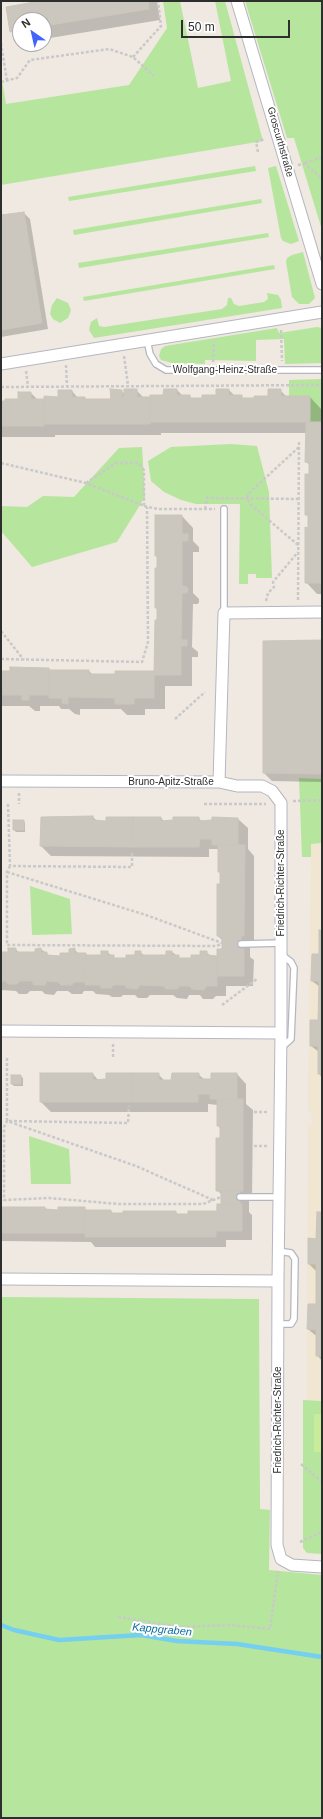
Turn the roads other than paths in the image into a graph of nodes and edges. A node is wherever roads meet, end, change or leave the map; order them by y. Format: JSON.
{"nodes":[{"id":1,"x":237,"y":1,"type":"edge"},
{"id":2,"x":322,"y":284,"type":"edge"},
{"id":3,"x":322,"y":312,"type":"edge"},
{"id":4,"x":146,"y":340,"type":"junction"},
{"id":5,"x":1,"y":364,"type":"edge"},
{"id":6,"x":322,"y":370,"type":"edge"},
{"id":7,"x":224,"y":509,"type":"road end"},
{"id":8,"x":322,"y":612,"type":"edge"},
{"id":9,"x":224,"y":613,"type":"junction"},
{"id":10,"x":1,"y":781,"type":"edge"},
{"id":11,"x":219,"y":782,"type":"junction"},
{"id":12,"x":282,"y":943,"type":"junction"},
{"id":13,"x":241,"y":944,"type":"dead end"},
{"id":14,"x":282,"y":955,"type":"junction"},
{"id":15,"x":1,"y":1031,"type":"edge"},
{"id":16,"x":281,"y":1033,"type":"junction"},
{"id":17,"x":280,"y":1049,"type":"junction"},
{"id":18,"x":279,"y":1197,"type":"junction"},
{"id":19,"x":240,"y":1198,"type":"dead end"},
{"id":20,"x":278,"y":1251,"type":"junction"},
{"id":21,"x":1,"y":1279,"type":"edge"},
{"id":22,"x":278,"y":1281,"type":"junction"},
{"id":23,"x":278,"y":1324,"type":"junction"},
{"id":24,"x":322,"y":1567,"type":"edge"}],
"edges":[{"from":1,"to":2,"type":"street","name":"Groscurthstraße"},
{"from":3,"to":4,"type":"street"},
{"from":4,"to":5,"type":"street"},
{"from":4,"to":6,"type":"lane","name":"Wolfgang-Heinz-Straße"},
{"from":7,"to":9,"type":"lane","name":"Bruno-Apitz-Straße"},
{"from":8,"to":9,"type":"street"},
{"from":9,"to":11,"type":"street","name":"Bruno-Apitz-Straße"},
{"from":10,"to":11,"type":"street","name":"Bruno-Apitz-Straße"},
{"from":11,"to":12,"type":"street","name":"Friedrich-Richter-Straße"},
{"from":12,"to":13,"type":"lane"},
{"from":12,"to":14,"type":"street","name":"Friedrich-Richter-Straße"},
{"from":14,"to":16,"type":"street","name":"Friedrich-Richter-Straße"},
{"from":14,"to":17,"type":"lane"},
{"from":15,"to":16,"type":"street"},
{"from":16,"to":17,"type":"street","name":"Friedrich-Richter-Straße"},
{"from":17,"to":18,"type":"street","name":"Friedrich-Richter-Straße"},
{"from":18,"to":19,"type":"lane"},
{"from":18,"to":20,"type":"street","name":"Friedrich-Richter-Straße"},
{"from":20,"to":22,"type":"street","name":"Friedrich-Richter-Straße"},
{"from":20,"to":23,"type":"lane"},
{"from":21,"to":22,"type":"street"},
{"from":22,"to":23,"type":"street","name":"Friedrich-Richter-Straße"},
{"from":23,"to":24,"type":"street","name":"Friedrich-Richter-Straße"}]}
